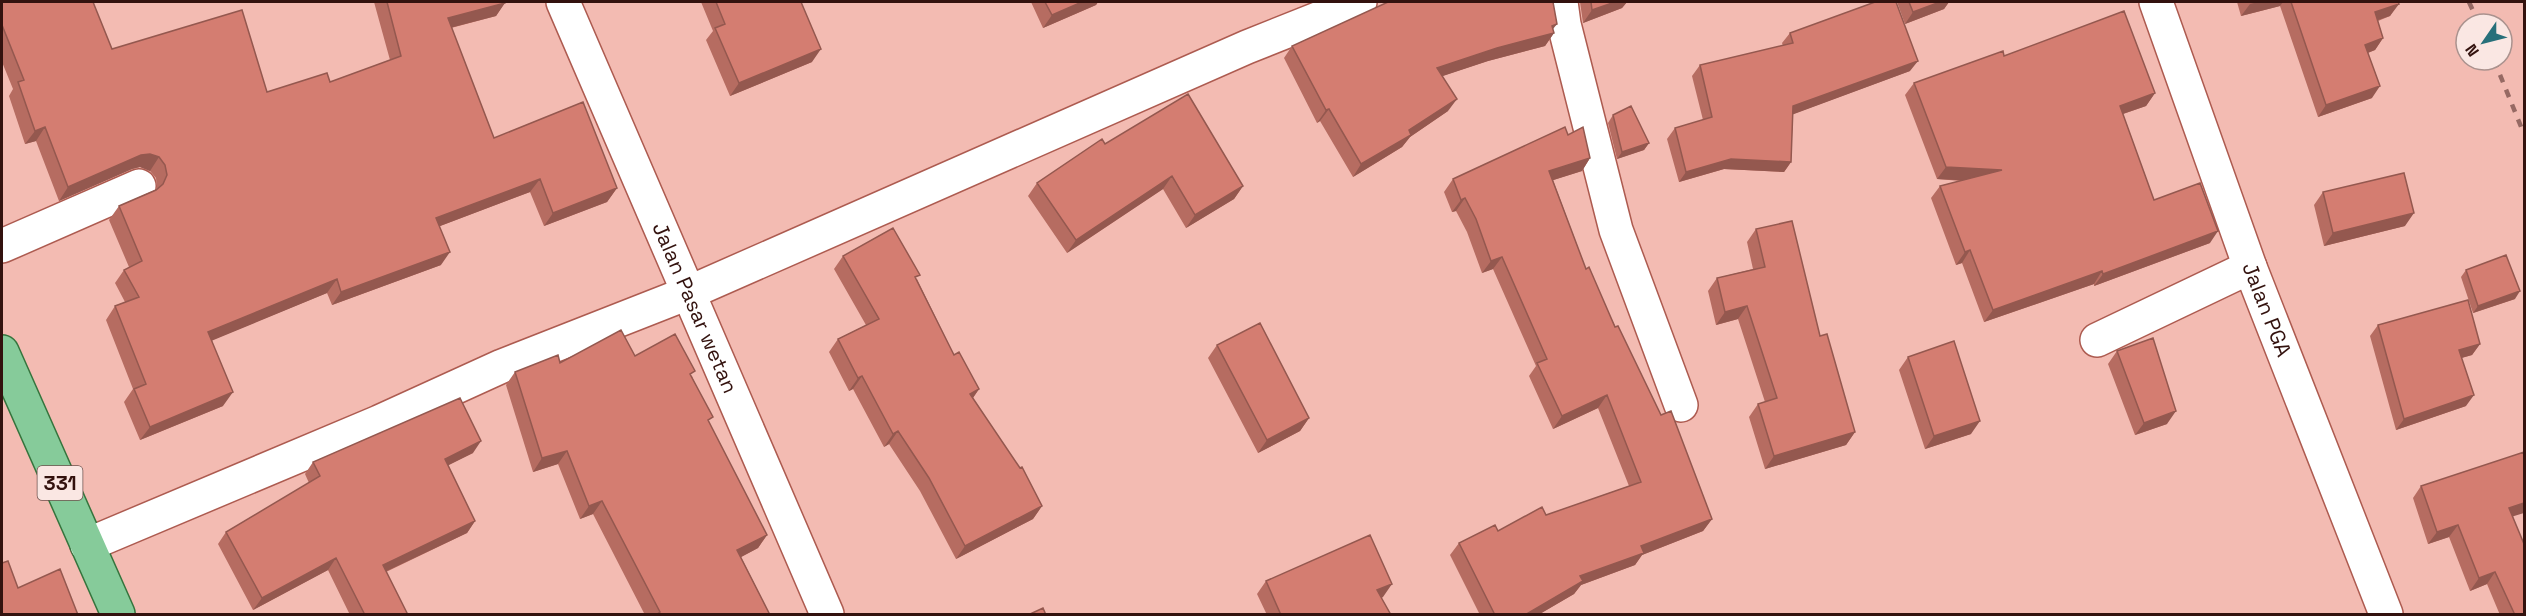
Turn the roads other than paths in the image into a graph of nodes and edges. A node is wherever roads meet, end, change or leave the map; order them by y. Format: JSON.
{"nodes":[{"id":1,"x":563,"y":2,"type":"edge"},
{"id":2,"x":1360,"y":2,"type":"edge"},
{"id":3,"x":1561,"y":2,"type":"edge"},
{"id":4,"x":2156,"y":2,"type":"edge"},
{"id":5,"x":139,"y":186,"type":"dead end"},
{"id":6,"x":2,"y":246,"type":"edge"},
{"id":7,"x":2250,"y":267,"type":"junction"},
{"id":8,"x":688,"y":293,"type":"junction"},
{"id":9,"x":2097,"y":340,"type":"dead end"},
{"id":10,"x":2,"y":352,"type":"edge"},
{"id":11,"x":1681,"y":405,"type":"dead end"},
{"id":12,"x":87,"y":545,"type":"junction"},
{"id":13,"x":118,"y":615,"type":"edge"},
{"id":14,"x":827,"y":615,"type":"edge"},
{"id":15,"x":2386,"y":615,"type":"edge"}],
"edges":[{"from":1,"to":8,"type":"street","name":"Jalan Pasar wetan"},
{"from":2,"to":8,"type":"street"},
{"from":3,"to":11,"type":"street"},
{"from":4,"to":7,"type":"street","name":"Jalan PGA"},
{"from":5,"to":6,"type":"street"},
{"from":7,"to":9,"type":"street"},
{"from":7,"to":15,"type":"street","name":"Jalan PGA"},
{"from":8,"to":12,"type":"street"},
{"from":8,"to":14,"type":"street","name":"Jalan Pasar wetan"},
{"from":10,"to":12,"type":"main road","number":"331"},
{"from":12,"to":13,"type":"main road","number":"331"}]}
